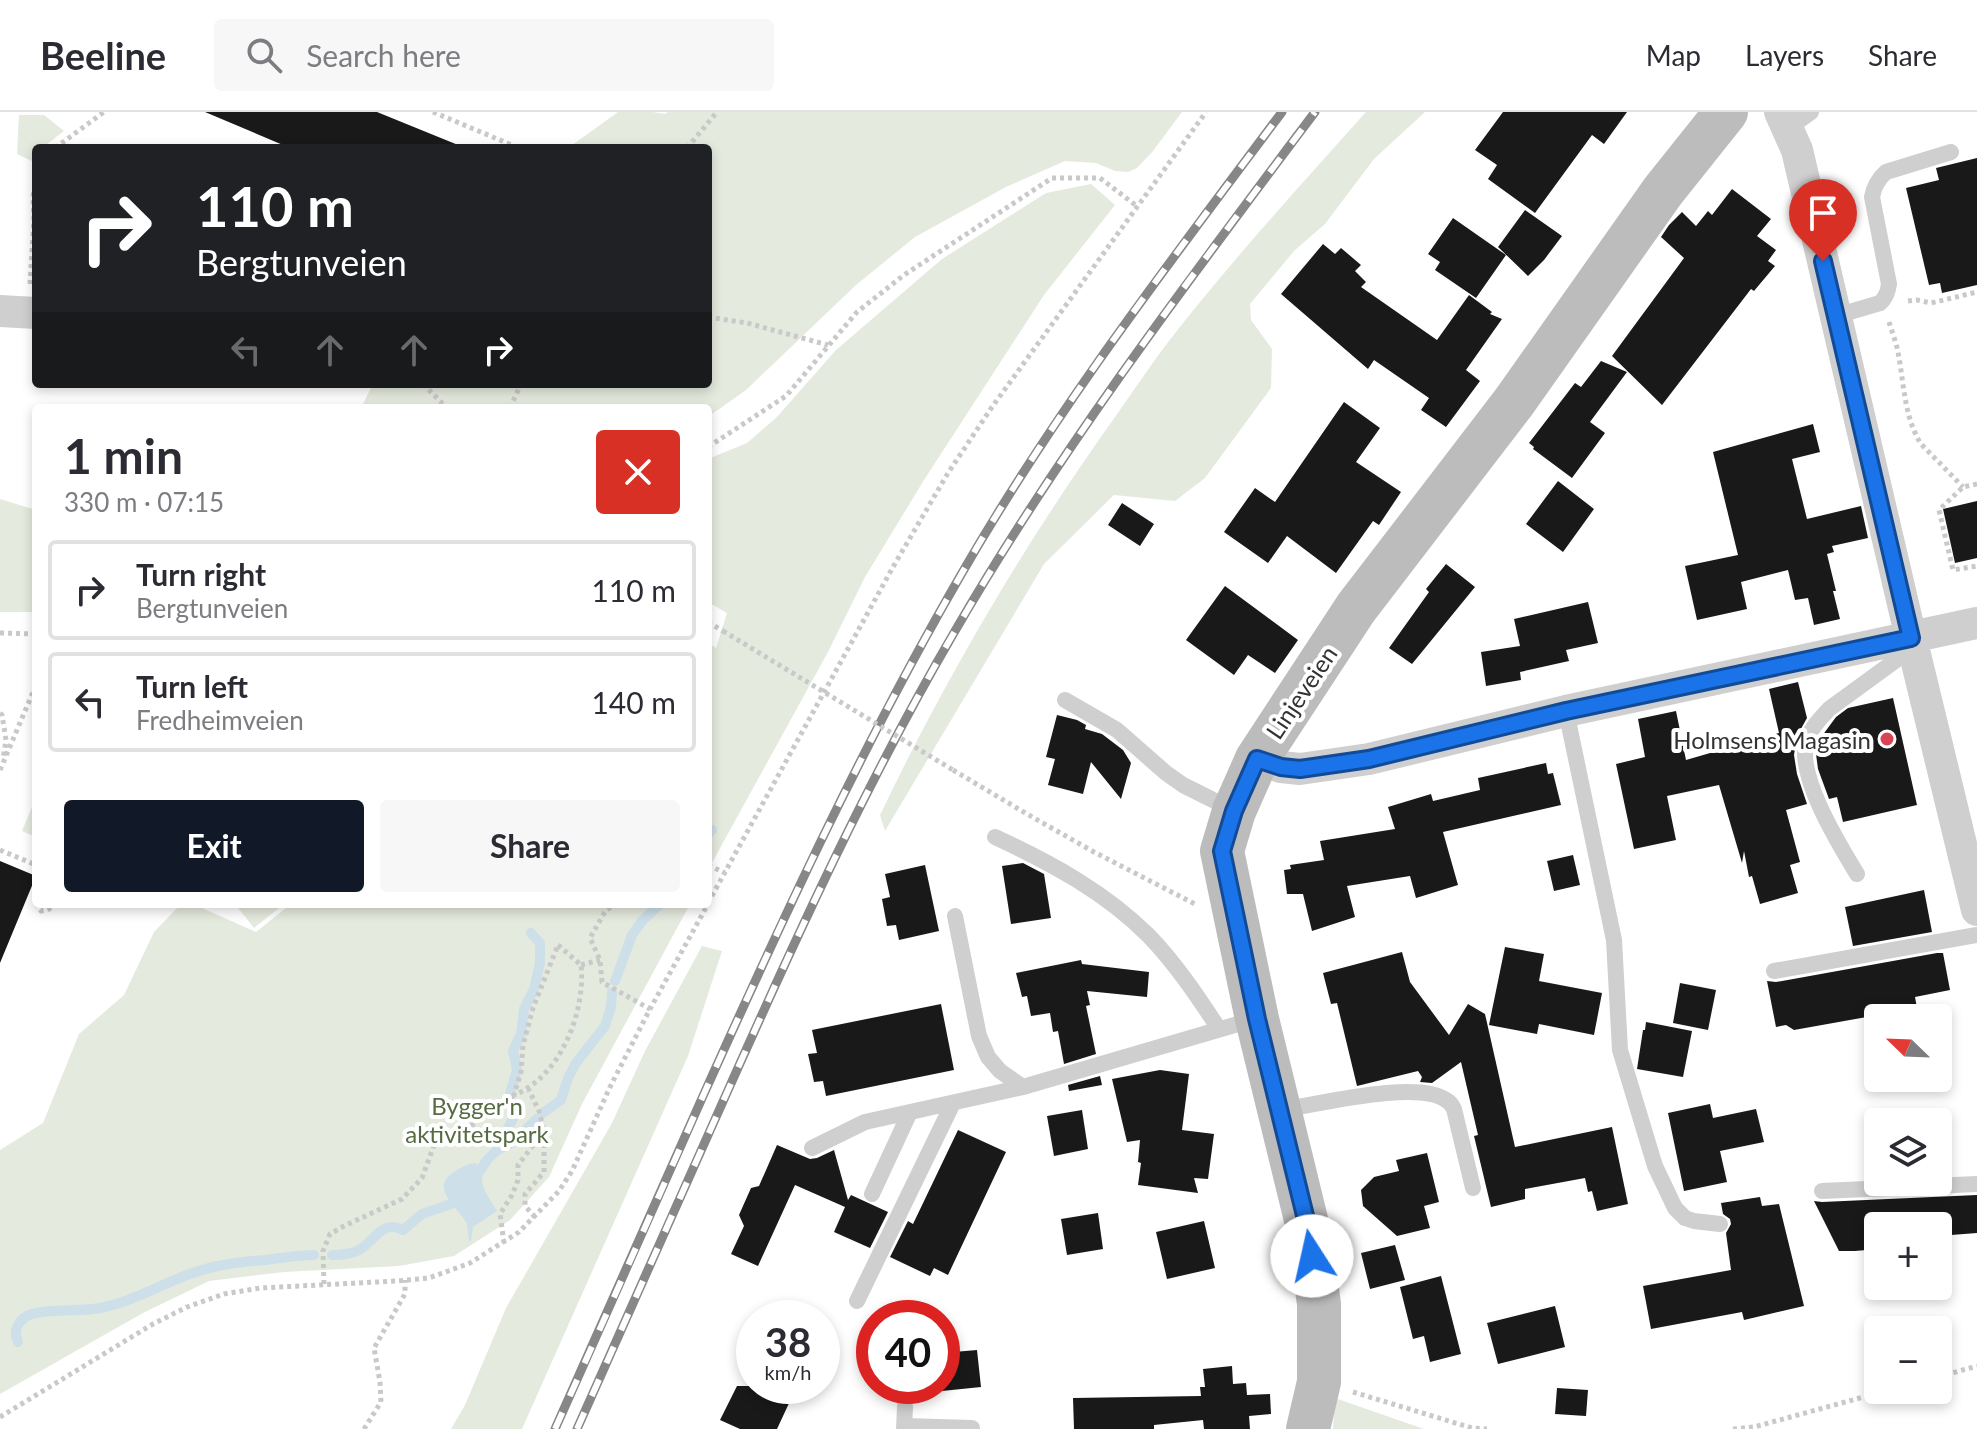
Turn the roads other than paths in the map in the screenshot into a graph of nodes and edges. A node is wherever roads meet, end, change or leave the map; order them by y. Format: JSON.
{"nodes":[{"id":1,"x":1726,"y":112,"type":"edge"},
{"id":2,"x":1793,"y":117,"type":"edge"},
{"id":3,"x":1951,"y":152,"type":"dead end"},
{"id":4,"x":1836,"y":316,"type":"junction"},
{"id":5,"x":1977,"y":623,"type":"edge"},
{"id":6,"x":1912,"y":643,"type":"junction"},
{"id":7,"x":1065,"y":700,"type":"dead end"},
{"id":8,"x":1566,"y":711,"type":"junction"},
{"id":9,"x":1257,"y":759,"type":"junction"},
{"id":10,"x":1234,"y":811,"type":"junction"},
{"id":11,"x":995,"y":837,"type":"dead end"},
{"id":12,"x":1857,"y":874,"type":"dead end"},
{"id":13,"x":1977,"y":910,"type":"edge"},
{"id":14,"x":955,"y":916,"type":"dead end"},
{"id":15,"x":1977,"y":935,"type":"edge"},
{"id":16,"x":1774,"y":971,"type":"dead end"},
{"id":17,"x":1238,"y":1024,"type":"junction"},
{"id":18,"x":1023,"y":1087,"type":"junction"},
{"id":19,"x":953,"y":1103,"type":"junction"},
{"id":20,"x":1279,"y":1111,"type":"junction"},
{"id":21,"x":910,"y":1112,"type":"junction"},
{"id":22,"x":812,"y":1148,"type":"dead end"},
{"id":23,"x":1977,"y":1184,"type":"edge"},
{"id":24,"x":1473,"y":1188,"type":"dead end"},
{"id":25,"x":1822,"y":1191,"type":"dead end"},
{"id":26,"x":872,"y":1194,"type":"dead end"},
{"id":27,"x":1720,"y":1224,"type":"dead end"},
{"id":28,"x":857,"y":1300,"type":"edge"},
{"id":29,"x":905,"y":1407,"type":"dead end"},
{"id":30,"x":904,"y":1428,"type":"edge"},
{"id":31,"x":972,"y":1428,"type":"edge"},
{"id":32,"x":1308,"y":1429,"type":"edge"}],
"edges":[{"from":1,"to":9,"type":"street","name":"Linjeveien"},
{"from":2,"to":4,"type":"street"},
{"from":3,"to":4,"type":"lane"},
{"from":4,"to":6,"type":"street"},
{"from":5,"to":6,"type":"street"},
{"from":6,"to":8,"type":"street"},
{"from":6,"to":12,"type":"lane"},
{"from":6,"to":13,"type":"street"},
{"from":7,"to":10,"type":"lane"},
{"from":8,"to":9,"type":"street"},
{"from":8,"to":27,"type":"lane"},
{"from":9,"to":10,"type":"street","name":"Linjeveien"},
{"from":10,"to":17,"type":"street","name":"Linjeveien"},
{"from":11,"to":17,"type":"lane"},
{"from":14,"to":18,"type":"lane"},
{"from":15,"to":16,"type":"lane"},
{"from":17,"to":18,"type":"lane"},
{"from":17,"to":20,"type":"street","name":"Linjeveien"},
{"from":18,"to":19,"type":"lane"},
{"from":19,"to":21,"type":"lane"},
{"from":19,"to":28,"type":"lane"},
{"from":20,"to":24,"type":"lane"},
{"from":20,"to":32,"type":"street","name":"Linjeveien"},
{"from":21,"to":22,"type":"lane"},
{"from":21,"to":26,"type":"lane"},
{"from":23,"to":25,"type":"lane"},
{"from":29,"to":30,"type":"lane"},
{"from":30,"to":31,"type":"lane"}]}
